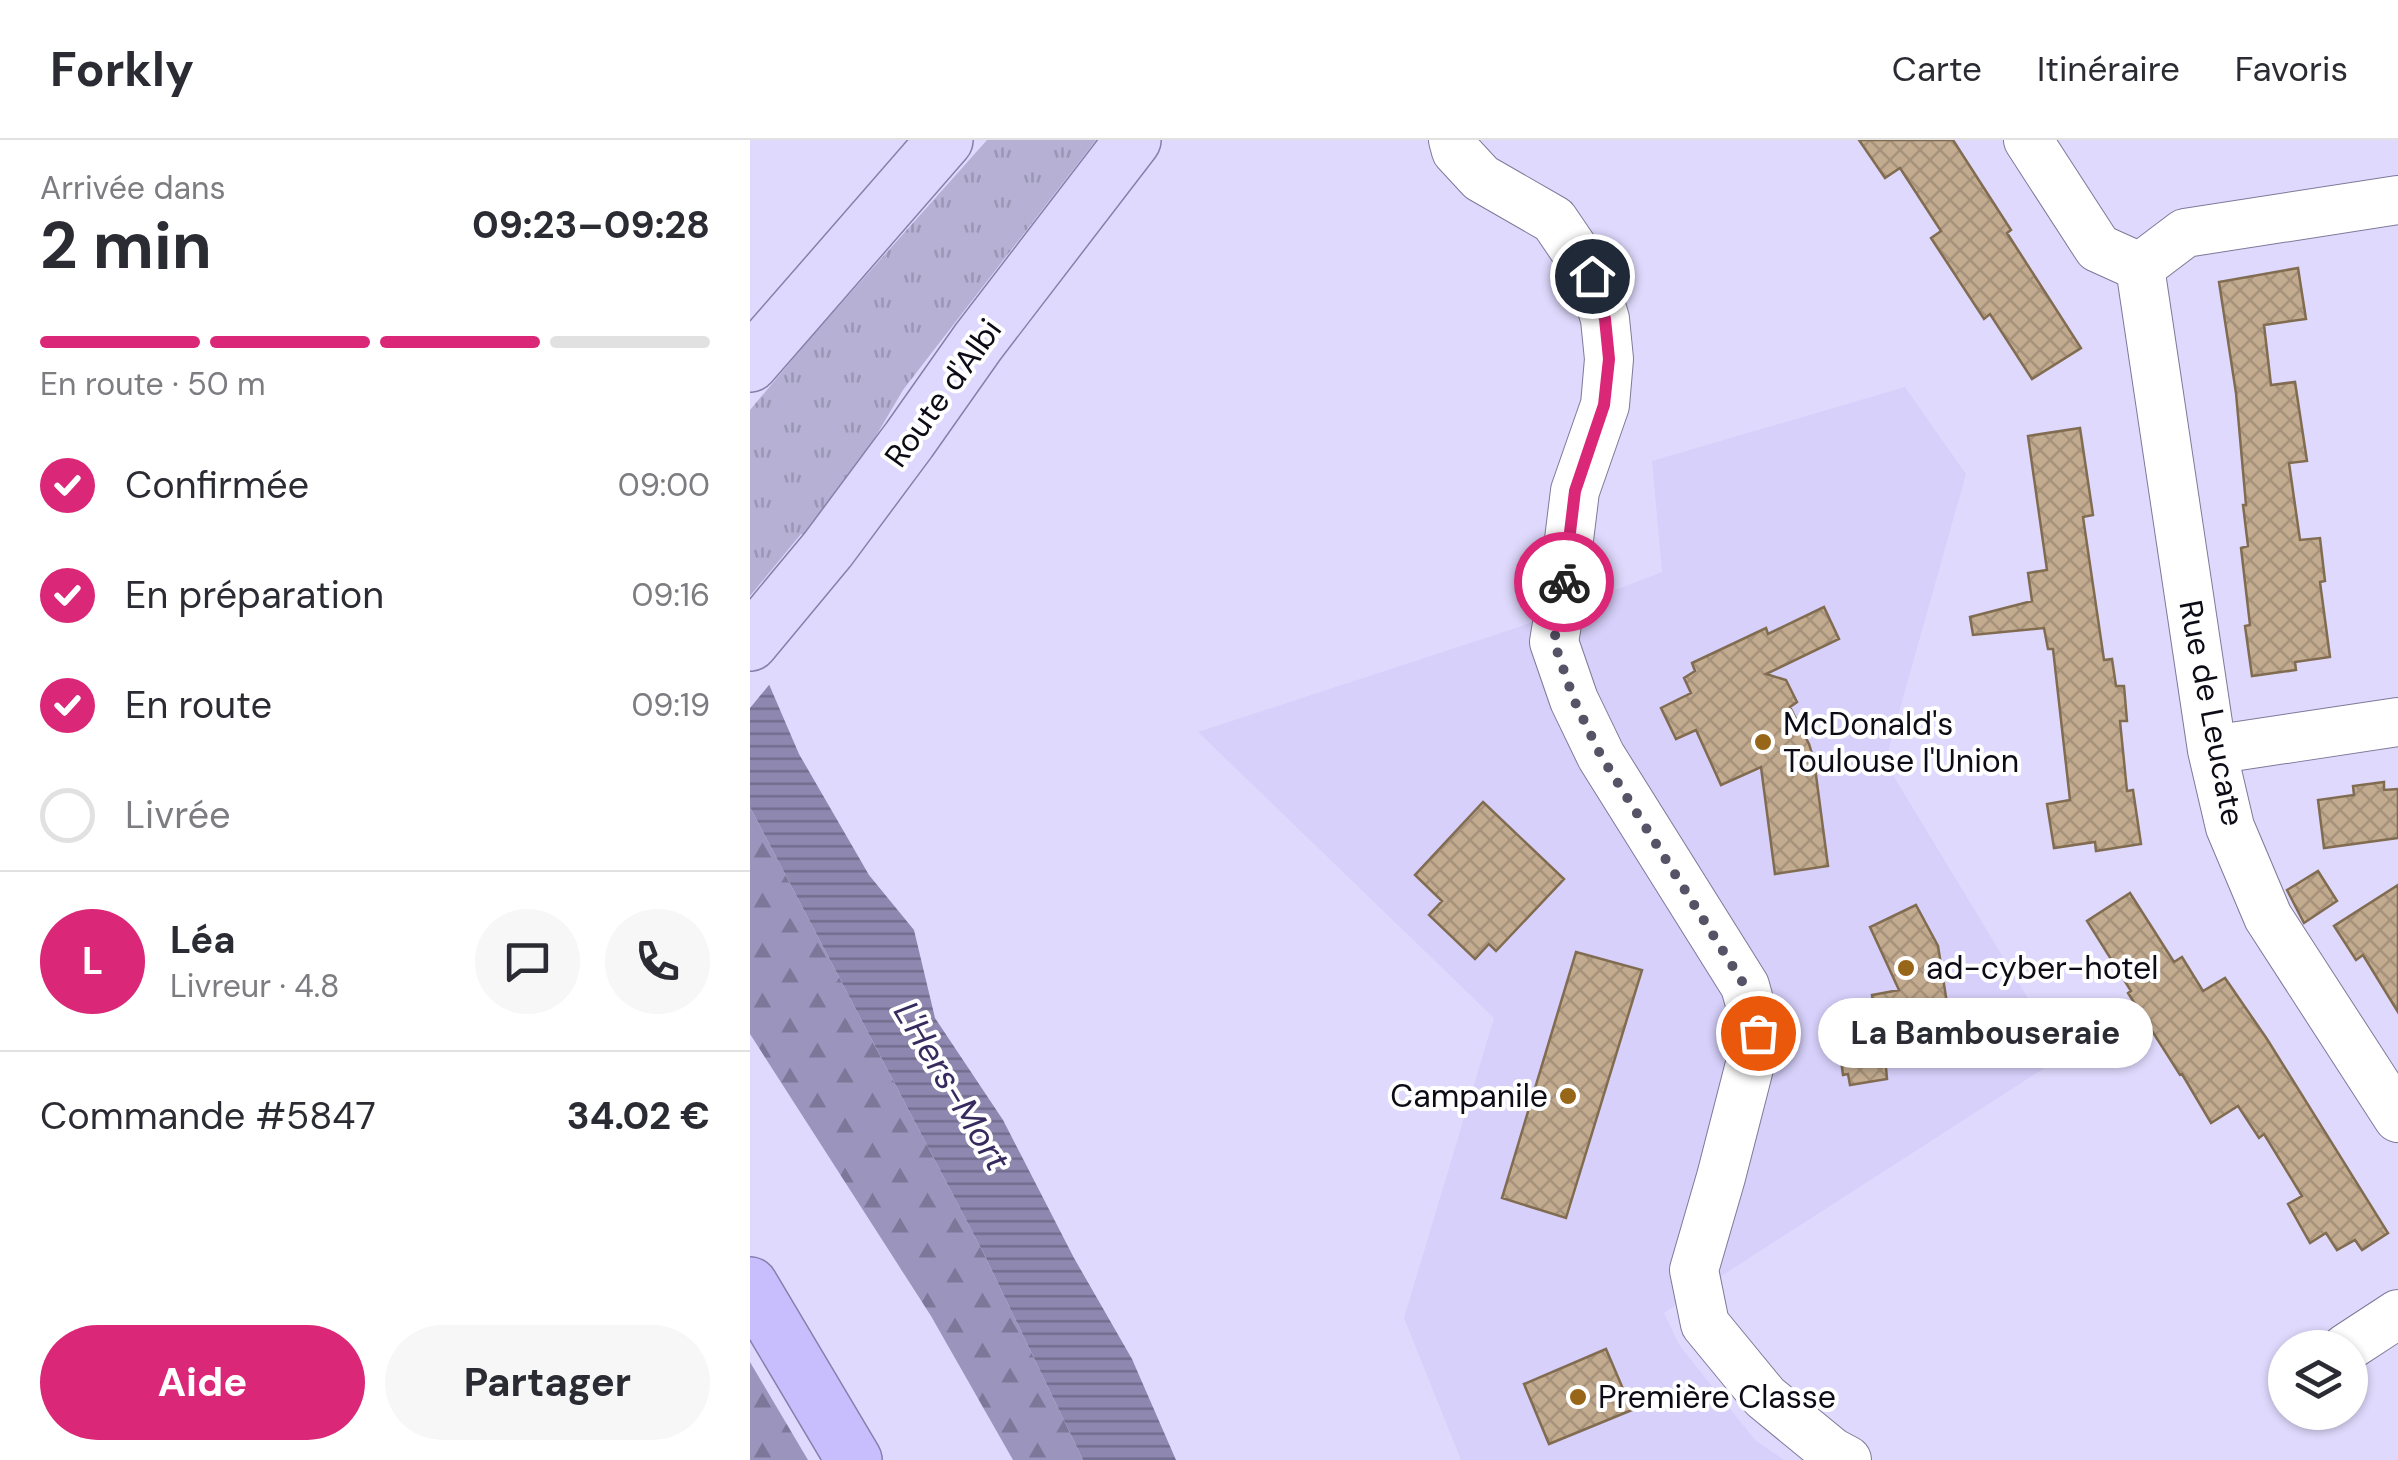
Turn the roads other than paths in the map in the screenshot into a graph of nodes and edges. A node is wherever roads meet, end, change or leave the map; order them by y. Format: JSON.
{"nodes":[{"id":1,"x":945,"y":140,"type":"edge"},
{"id":2,"x":1133,"y":140,"type":"edge"},
{"id":3,"x":1452,"y":140,"type":"edge"},
{"id":4,"x":2028,"y":140,"type":"edge"},
{"id":5,"x":2398,"y":200,"type":"edge"},
{"id":6,"x":2140,"y":267,"type":"junction"},
{"id":7,"x":750,"y":364,"type":"edge"},
{"id":8,"x":750,"y":643,"type":"edge"},
{"id":9,"x":2398,"y":722,"type":"edge"},
{"id":10,"x":2212,"y":750,"type":"junction"},
{"id":11,"x":2398,"y":1118,"type":"edge"},
{"id":12,"x":750,"y":1285,"type":"edge"},
{"id":13,"x":2398,"y":1314,"type":"edge"},
{"id":14,"x":2368,"y":1334,"type":"edge"},
{"id":15,"x":854,"y":1460,"type":"edge"},
{"id":16,"x":1847,"y":1460,"type":"edge"}],
"edges":[{"from":1,"to":7,"type":"main road"},
{"from":2,"to":8,"type":"main road","name":"Route d'Albi"},
{"from":3,"to":16,"type":"street"},
{"from":4,"to":6,"type":"street"},
{"from":5,"to":6,"type":"street"},
{"from":6,"to":10,"type":"street","name":"Rue de Leucate"},
{"from":9,"to":10,"type":"street"},
{"from":10,"to":11,"type":"street","name":"Rue de Leucate"},
{"from":12,"to":15,"type":"highway"},
{"from":13,"to":14,"type":"street"}]}
